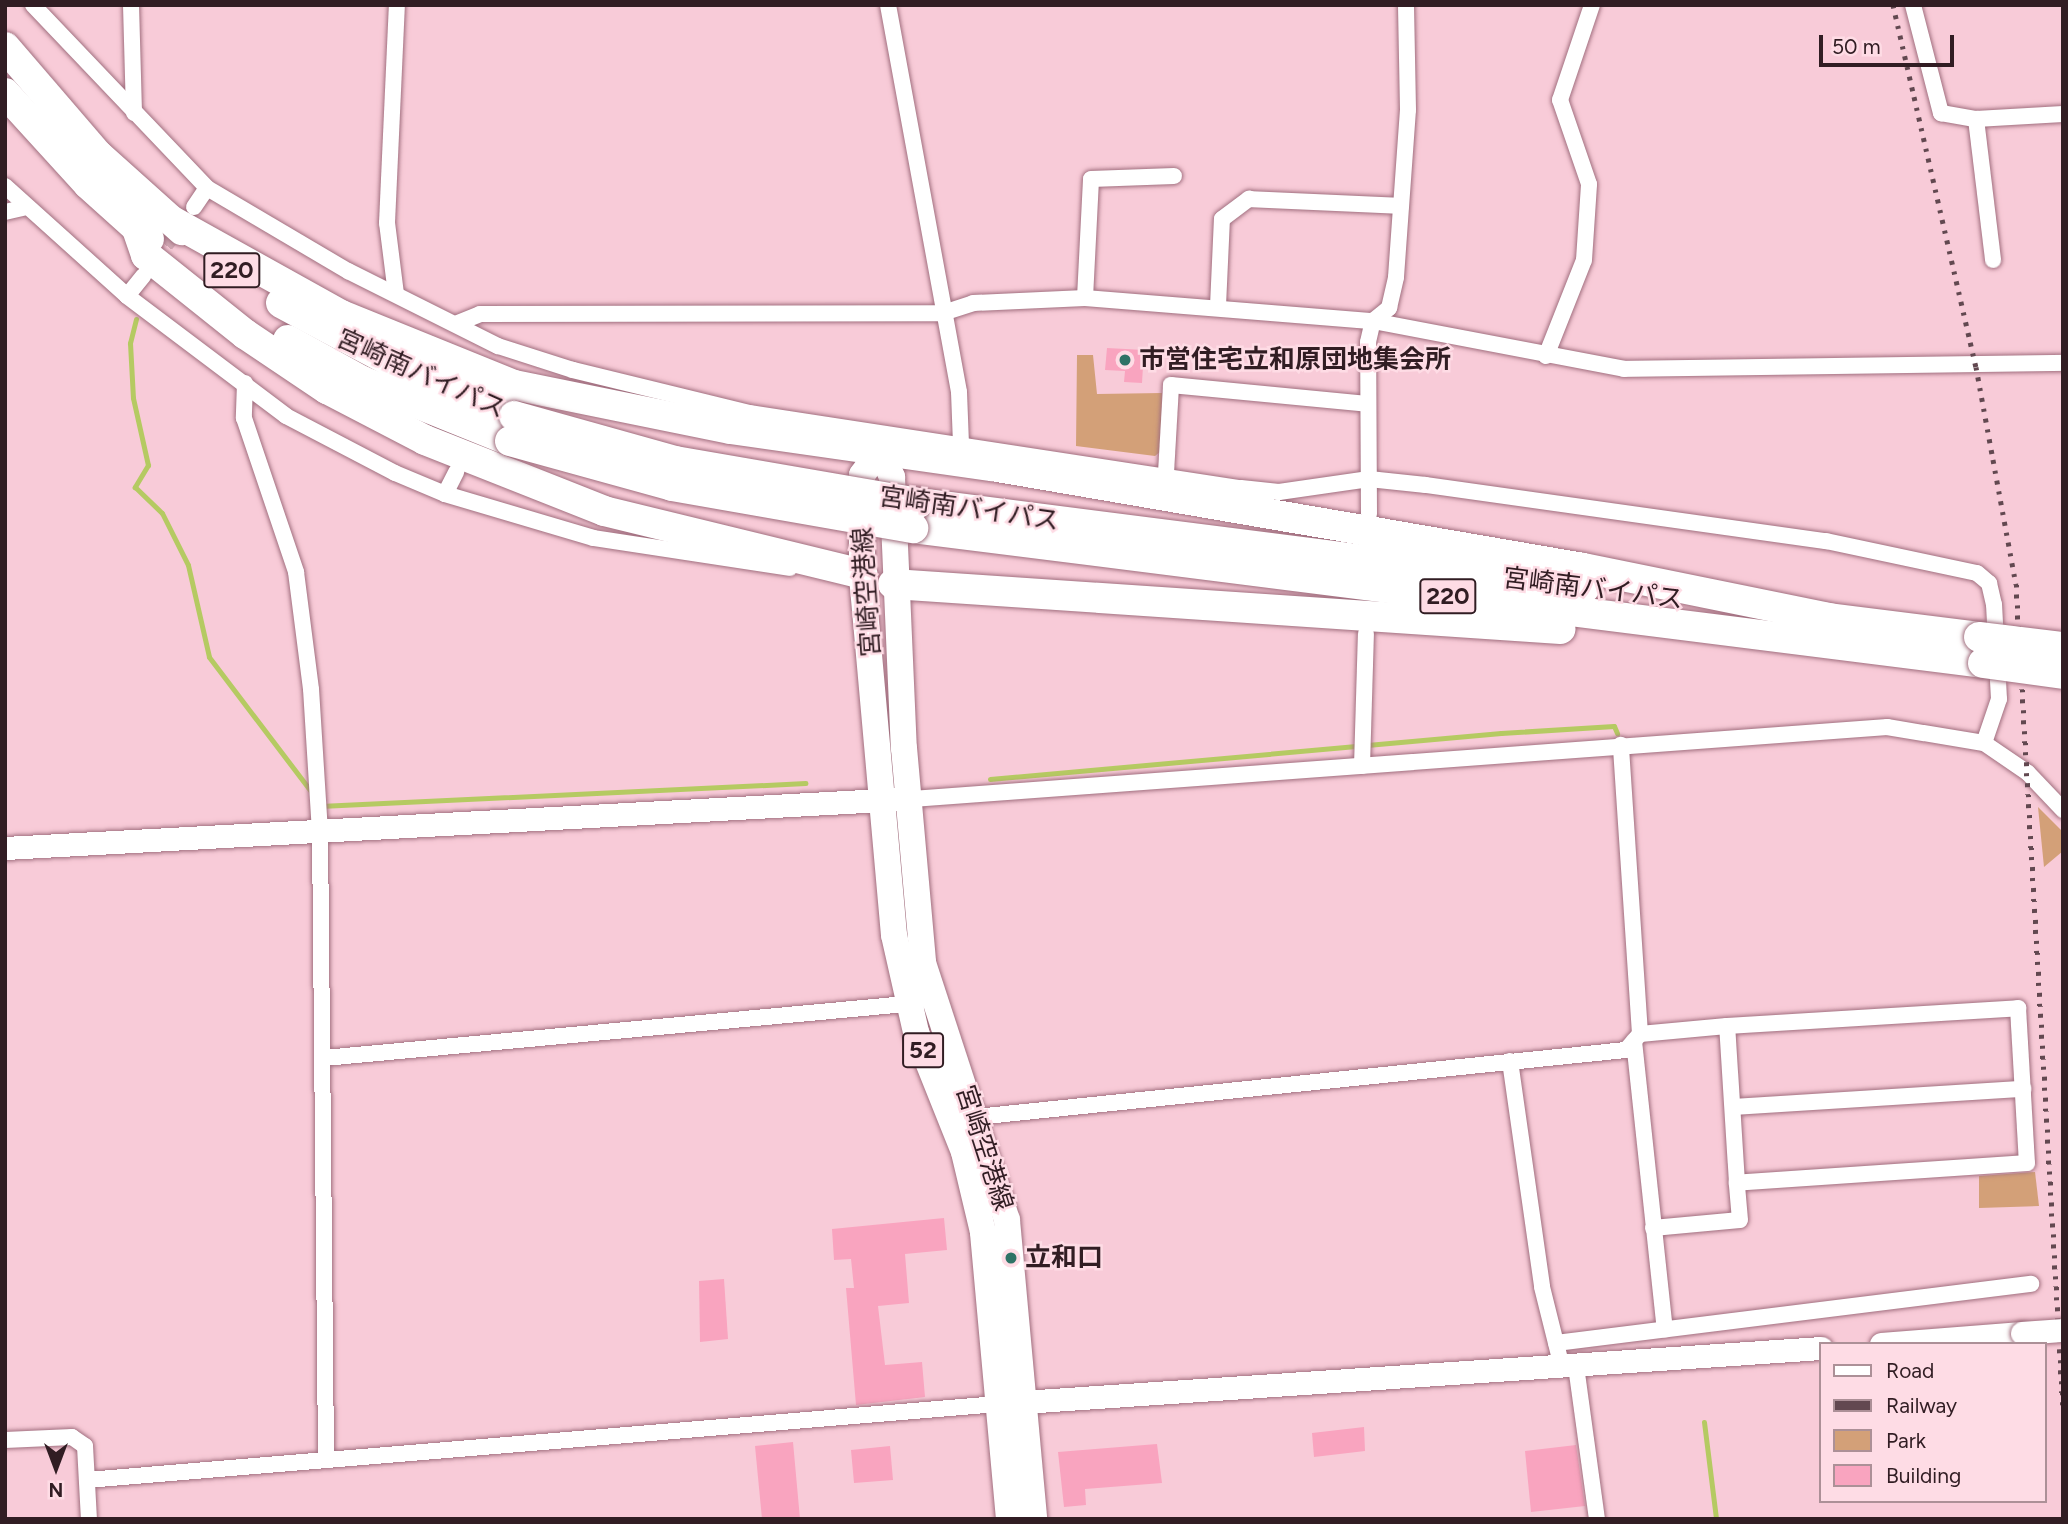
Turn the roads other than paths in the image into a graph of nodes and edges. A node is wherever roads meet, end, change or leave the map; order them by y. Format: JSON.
{"nodes":[{"id":1,"x":33,"y":5,"type":"edge"},
{"id":2,"x":131,"y":5,"type":"edge"},
{"id":3,"x":397,"y":5,"type":"edge"},
{"id":4,"x":888,"y":5,"type":"edge"},
{"id":5,"x":1406,"y":5,"type":"edge"},
{"id":6,"x":1592,"y":5,"type":"edge"},
{"id":7,"x":1913,"y":5,"type":"edge"},
{"id":8,"x":5,"y":47,"type":"edge"},
{"id":9,"x":5,"y":93,"type":"edge"},
{"id":10,"x":134,"y":113,"type":"junction"},
{"id":11,"x":2063,"y":114,"type":"edge"},
{"id":12,"x":1976,"y":118,"type":"junction"},
{"id":13,"x":1174,"y":176,"type":"dead end"},
{"id":14,"x":5,"y":186,"type":"edge"},
{"id":15,"x":207,"y":188,"type":"junction"},
{"id":16,"x":1401,"y":206,"type":"junction"},
{"id":17,"x":23,"y":208,"type":"junction"},
{"id":18,"x":5,"y":212,"type":"edge"},
{"id":19,"x":180,"y":212,"type":"junction"},
{"id":20,"x":136,"y":226,"type":"junction"},
{"id":21,"x":1993,"y":260,"type":"dead end"},
{"id":22,"x":143,"y":276,"type":"tunnel mouth"},
{"id":23,"x":396,"y":294,"type":"junction"},
{"id":24,"x":127,"y":296,"type":"junction"},
{"id":25,"x":1085,"y":298,"type":"junction"},
{"id":26,"x":1218,"y":306,"type":"junction"},
{"id":27,"x":943,"y":313,"type":"junction"},
{"id":28,"x":1373,"y":321,"type":"junction"},
{"id":29,"x":458,"y":323,"type":"junction"},
{"id":30,"x":498,"y":346,"type":"junction"},
{"id":31,"x":1546,"y":356,"type":"junction"},
{"id":32,"x":2063,"y":363,"type":"edge"},
{"id":33,"x":493,"y":367,"type":"dead end"},
{"id":34,"x":245,"y":383,"type":"junction"},
{"id":35,"x":1367,"y":404,"type":"junction"},
{"id":36,"x":512,"y":429,"type":"junction"},
{"id":37,"x":961,"y":443,"type":"junction"},
{"id":38,"x":880,"y":450,"type":"junction"},
{"id":39,"x":456,"y":472,"type":"dead end"},
{"id":40,"x":1166,"y":473,"type":"junction"},
{"id":41,"x":1368,"y":479,"type":"junction"},
{"id":42,"x":445,"y":495,"type":"junction"},
{"id":43,"x":1369,"y":514,"type":"dead end"},
{"id":44,"x":916,"y":516,"type":"junction"},
{"id":45,"x":862,"y":575,"type":"junction"},
{"id":46,"x":893,"y":584,"type":"junction"},
{"id":47,"x":1829,"y":618,"type":"junction"},
{"id":48,"x":867,"y":628,"type":"junction"},
{"id":49,"x":897,"y":628,"type":"junction"},
{"id":50,"x":1735,"y":633,"type":"junction"},
{"id":51,"x":1366,"y":634,"type":"dead end"},
{"id":52,"x":2063,"y":647,"type":"edge"},
{"id":53,"x":1981,"y":650,"type":"junction"},
{"id":54,"x":2063,"y":674,"type":"edge"},
{"id":55,"x":1984,"y":743,"type":"junction"},
{"id":56,"x":1621,"y":744,"type":"junction"},
{"id":57,"x":1362,"y":766,"type":"junction"},
{"id":58,"x":912,"y":799,"type":"junction"},
{"id":59,"x":883,"y":800,"type":"junction"},
{"id":60,"x":2063,"y":810,"type":"edge"},
{"id":61,"x":320,"y":831,"type":"junction"},
{"id":62,"x":5,"y":848,"type":"edge"},
{"id":63,"x":919,"y":1002,"type":"junction"},
{"id":64,"x":1727,"y":1027,"type":"junction"},
{"id":65,"x":1637,"y":1037,"type":"junction"},
{"id":66,"x":324,"y":1058,"type":"junction"},
{"id":67,"x":1510,"y":1061,"type":"junction"},
{"id":68,"x":2023,"y":1089,"type":"junction"},
{"id":69,"x":1733,"y":1107,"type":"junction"},
{"id":70,"x":976,"y":1117,"type":"junction"},
{"id":71,"x":1738,"y":1182,"type":"junction"},
{"id":72,"x":1653,"y":1228,"type":"junction"},
{"id":73,"x":2031,"y":1284,"type":"dead end"},
{"id":74,"x":1665,"y":1329,"type":"junction"},
{"id":75,"x":2063,"y":1330,"type":"edge"},
{"id":76,"x":1907,"y":1342,"type":"edge"},
{"id":77,"x":1556,"y":1343,"type":"junction"},
{"id":78,"x":1820,"y":1348,"type":"edge"},
{"id":79,"x":1569,"y":1366,"type":"junction"},
{"id":80,"x":1024,"y":1403,"type":"junction"},
{"id":81,"x":998,"y":1404,"type":"junction"},
{"id":82,"x":5,"y":1440,"type":"edge"},
{"id":83,"x":326,"y":1460,"type":"junction"},
{"id":84,"x":87,"y":1480,"type":"junction"},
{"id":85,"x":89,"y":1519,"type":"edge"},
{"id":86,"x":1009,"y":1519,"type":"edge"},
{"id":87,"x":1034,"y":1519,"type":"edge"},
{"id":88,"x":1597,"y":1519,"type":"edge"}],
"edges":[{"from":1,"to":10,"type":"street"},
{"from":2,"to":10,"type":"street"},
{"from":3,"to":23,"type":"street"},
{"from":4,"to":27,"type":"street"},
{"from":5,"to":16,"type":"street"},
{"from":6,"to":31,"type":"street"},
{"from":7,"to":12,"type":"street"},
{"from":8,"to":19,"type":"highway","name":"宮崎南バイパス","number":"220"},
{"from":9,"to":20,"type":"highway","name":"宮崎南バイパス","number":"220"},
{"from":10,"to":15,"type":"street"},
{"from":11,"to":12,"type":"street"},
{"from":12,"to":21,"type":"street"},
{"from":13,"to":25,"type":"street"},
{"from":14,"to":17,"type":"street"},
{"from":15,"to":19,"type":"street"},
{"from":15,"to":23,"type":"street"},
{"from":16,"to":26,"type":"street"},
{"from":16,"to":28,"type":"street"},
{"from":17,"to":18,"type":"street"},
{"from":17,"to":24,"type":"street"},
{"from":19,"to":36,"type":"highway","name":"宮崎南バイパス","number":"220"},
{"from":19,"to":38,"type":"highway"},
{"from":20,"to":36,"type":"highway","name":"宮崎南バイパス","number":"220"},
{"from":20,"to":45,"type":"highway"},
{"from":22,"to":24,"type":"street"},
{"from":23,"to":29,"type":"street"},
{"from":24,"to":34,"type":"street"},
{"from":25,"to":26,"type":"street"},
{"from":25,"to":27,"type":"street"},
{"from":26,"to":28,"type":"street"},
{"from":27,"to":29,"type":"street"},
{"from":27,"to":37,"type":"street"},
{"from":28,"to":31,"type":"street"},
{"from":28,"to":35,"type":"street"},
{"from":29,"to":30,"type":"street"},
{"from":30,"to":33,"type":"street"},
{"from":30,"to":37,"type":"street"},
{"from":31,"to":32,"type":"street"},
{"from":34,"to":42,"type":"street"},
{"from":34,"to":61,"type":"street"},
{"from":35,"to":40,"type":"street"},
{"from":35,"to":41,"type":"street"},
{"from":36,"to":44,"type":"highway","name":"宮崎南バイパス","number":"220","bridge":true},
{"from":37,"to":40,"type":"street"},
{"from":38,"to":45,"type":"main road","name":"宮崎空港線","number":"52"},
{"from":38,"to":46,"type":"main road","name":"宮崎空港線","number":"52"},
{"from":38,"to":47,"type":"highway"},
{"from":39,"to":42,"type":"street"},
{"from":40,"to":41,"type":"street"},
{"from":41,"to":43,"type":"street"},
{"from":41,"to":55,"type":"street"},
{"from":42,"to":45,"type":"street"},
{"from":44,"to":47,"type":"highway","name":"宮崎南バイパス","number":"220"},
{"from":44,"to":50,"type":"highway","name":"宮崎南バイパス","number":"220"},
{"from":45,"to":48,"type":"main road","name":"宮崎空港線","number":"52"},
{"from":46,"to":49,"type":"main road","name":"宮崎空港線","number":"52"},
{"from":46,"to":50,"type":"highway","number":"220"},
{"from":47,"to":53,"type":"highway","name":"宮崎南バイパス","number":"220"},
{"from":48,"to":49,"type":"main road"},
{"from":48,"to":59,"type":"main road","name":"宮崎空港線","number":"52"},
{"from":49,"to":58,"type":"main road","name":"宮崎空港線","number":"52"},
{"from":50,"to":53,"type":"highway","name":"宮崎南バイパス","number":"220"},
{"from":51,"to":57,"type":"street"},
{"from":52,"to":53,"type":"highway","name":"宮崎南バイパス","number":"220","bridge":true},
{"from":53,"to":54,"type":"highway","name":"宮崎南バイパス","number":"220","bridge":true},
{"from":55,"to":56,"type":"street"},
{"from":55,"to":60,"type":"street"},
{"from":56,"to":57,"type":"street"},
{"from":56,"to":65,"type":"street"},
{"from":57,"to":58,"type":"street"},
{"from":58,"to":59,"type":"street"},
{"from":58,"to":63,"type":"main road","name":"宮崎空港線","number":"52"},
{"from":59,"to":61,"type":"street"},
{"from":59,"to":63,"type":"main road","name":"宮崎空港線","number":"52"},
{"from":61,"to":62,"type":"street"},
{"from":61,"to":66,"type":"street"},
{"from":63,"to":66,"type":"street"},
{"from":63,"to":70,"type":"main road","name":"宮崎空港線","number":"52"},
{"from":63,"to":81,"type":"main road","name":"宮崎空港線","number":"52"},
{"from":64,"to":65,"type":"street"},
{"from":64,"to":68,"type":"street"},
{"from":64,"to":69,"type":"street"},
{"from":65,"to":67,"type":"street"},
{"from":65,"to":72,"type":"street"},
{"from":66,"to":83,"type":"street"},
{"from":67,"to":70,"type":"street"},
{"from":67,"to":77,"type":"street"},
{"from":68,"to":69,"type":"street"},
{"from":68,"to":71,"type":"street"},
{"from":69,"to":71,"type":"street"},
{"from":70,"to":80,"type":"main road","name":"宮崎空港線","number":"52"},
{"from":71,"to":72,"type":"street"},
{"from":72,"to":74,"type":"street"},
{"from":73,"to":74,"type":"street"},
{"from":74,"to":77,"type":"street"},
{"from":75,"to":76,"type":"street","bridge":true},
{"from":77,"to":79,"type":"street"},
{"from":78,"to":79,"type":"street"},
{"from":79,"to":80,"type":"street"},
{"from":79,"to":88,"type":"street"},
{"from":80,"to":81,"type":"street"},
{"from":80,"to":87,"type":"main road","name":"宮崎空港線","number":"52"},
{"from":81,"to":83,"type":"street"},
{"from":81,"to":86,"type":"main road","name":"宮崎空港線","number":"52"},
{"from":82,"to":84,"type":"street"},
{"from":83,"to":84,"type":"street"},
{"from":84,"to":85,"type":"street"}]}
